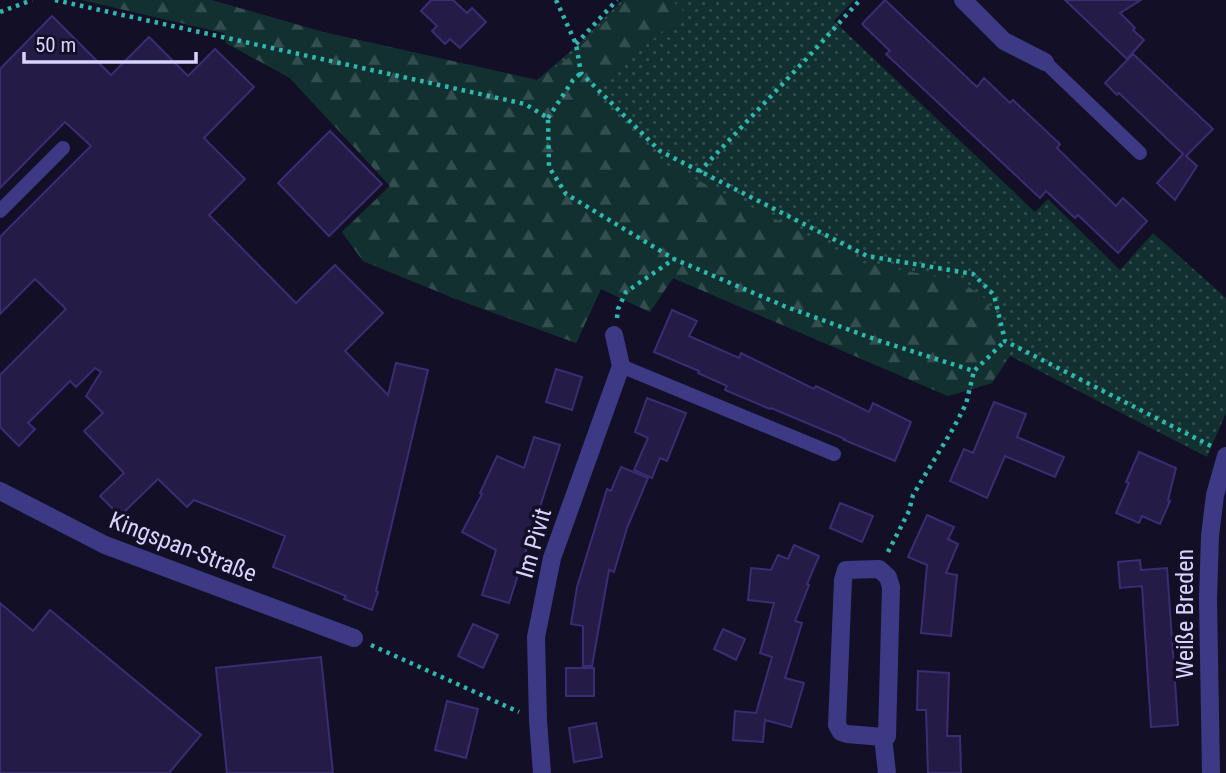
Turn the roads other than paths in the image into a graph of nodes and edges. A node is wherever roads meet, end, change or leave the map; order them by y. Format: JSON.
{"nodes":[{"id":1,"x":963,"y":0,"type":"edge"},
{"id":2,"x":1045,"y":62,"type":"joint"},
{"id":3,"x":63,"y":148,"type":"dead end"},
{"id":4,"x":1140,"y":153,"type":"dead end"},
{"id":5,"x":0,"y":211,"type":"edge"},
{"id":6,"x":614,"y":335,"type":"road end"},
{"id":7,"x":621,"y":366,"type":"junction"},
{"id":8,"x":1221,"y":452,"type":"edge"},
{"id":9,"x":834,"y":454,"type":"dead end"},
{"id":10,"x":0,"y":491,"type":"edge"},
{"id":11,"x":354,"y":638,"type":"road end"},
{"id":12,"x":883,"y":737,"type":"junction"},
{"id":13,"x":542,"y":773,"type":"edge"},
{"id":14,"x":887,"y":773,"type":"edge"},
{"id":15,"x":1211,"y":773,"type":"edge"}],
"edges":[{"from":1,"to":2,"type":"street"},
{"from":2,"to":4,"type":"lane"},
{"from":3,"to":5,"type":"lane"},
{"from":6,"to":7,"type":"street"},
{"from":7,"to":9,"type":"lane"},
{"from":7,"to":13,"type":"street","name":"Im Pivit"},
{"from":8,"to":15,"type":"street","name":"Weiße Breden"},
{"from":10,"to":11,"type":"street","name":"Kingspan-Straße"},
{"from":12,"to":12,"type":"street"},
{"from":12,"to":14,"type":"street"}]}
